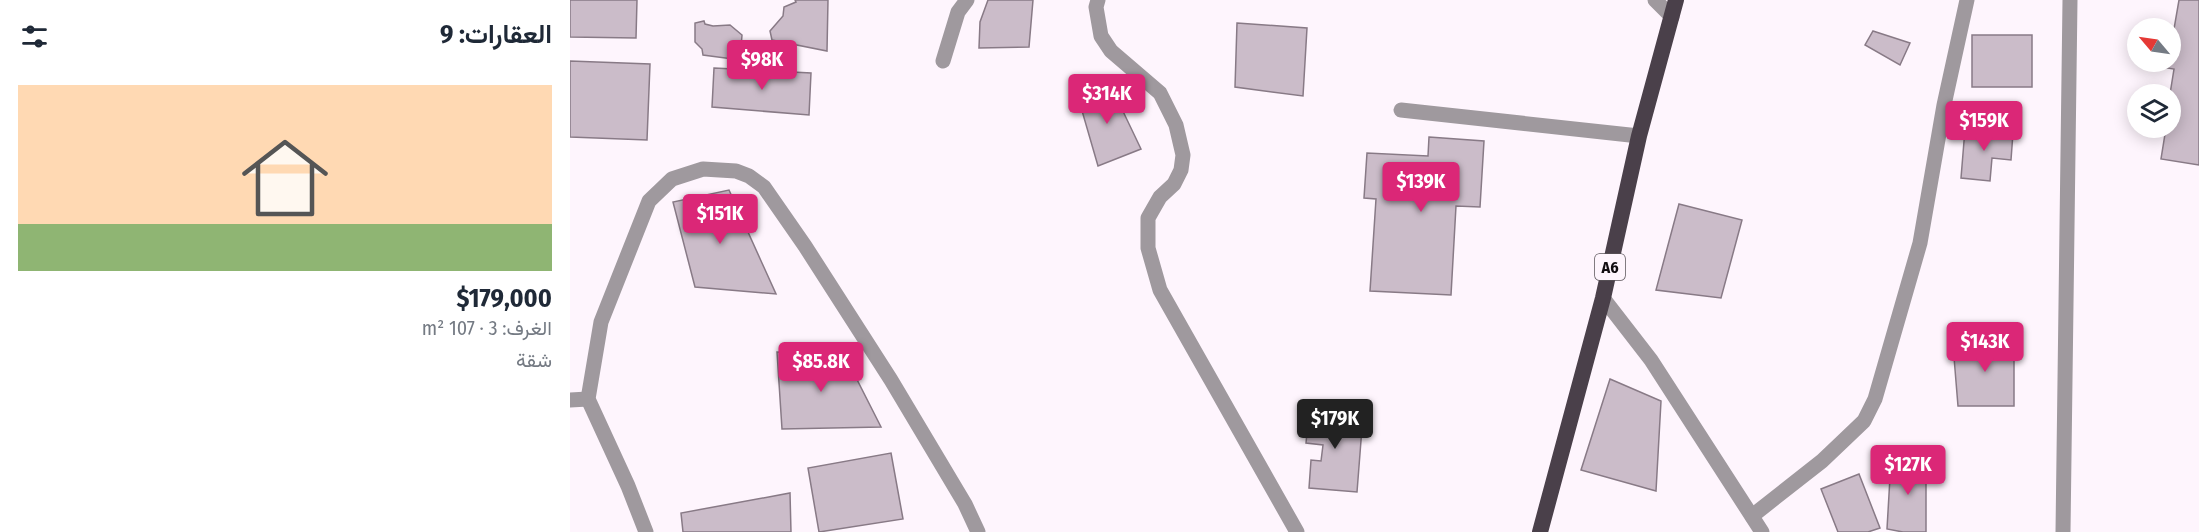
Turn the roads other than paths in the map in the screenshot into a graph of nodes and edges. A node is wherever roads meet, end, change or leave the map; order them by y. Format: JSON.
{"nodes":[{"id":1,"x":967,"y":0,"type":"edge"},
{"id":2,"x":1098,"y":0,"type":"edge"},
{"id":3,"x":1655,"y":0,"type":"edge"},
{"id":4,"x":1676,"y":0,"type":"edge"},
{"id":5,"x":1967,"y":0,"type":"edge"},
{"id":6,"x":2070,"y":0,"type":"edge"},
{"id":7,"x":1672,"y":17,"type":"junction"},
{"id":8,"x":943,"y":61,"type":"dead end"},
{"id":9,"x":1401,"y":110,"type":"dead end"},
{"id":10,"x":1639,"y":136,"type":"junction"},
{"id":11,"x":1603,"y":298,"type":"junction"},
{"id":12,"x":588,"y":399,"type":"junction"},
{"id":13,"x":570,"y":400,"type":"edge"},
{"id":14,"x":1752,"y":516,"type":"junction"},
{"id":15,"x":646,"y":532,"type":"edge"},
{"id":16,"x":978,"y":532,"type":"edge"},
{"id":17,"x":1297,"y":532,"type":"edge"},
{"id":18,"x":1540,"y":532,"type":"edge"},
{"id":19,"x":1762,"y":532,"type":"edge"},
{"id":20,"x":2063,"y":532,"type":"edge"}],
"edges":[{"from":1,"to":8,"type":"street"},
{"from":2,"to":17,"type":"street"},
{"from":3,"to":7,"type":"street"},
{"from":4,"to":7,"type":"highway","number":"A6"},
{"from":5,"to":14,"type":"street"},
{"from":6,"to":20,"type":"street"},
{"from":7,"to":10,"type":"highway","number":"A6"},
{"from":9,"to":10,"type":"street"},
{"from":10,"to":11,"type":"highway","number":"A6"},
{"from":11,"to":14,"type":"street"},
{"from":11,"to":18,"type":"highway","number":"A6"},
{"from":12,"to":13,"type":"street"},
{"from":12,"to":15,"type":"street"},
{"from":12,"to":16,"type":"street"},
{"from":14,"to":19,"type":"street"}]}
